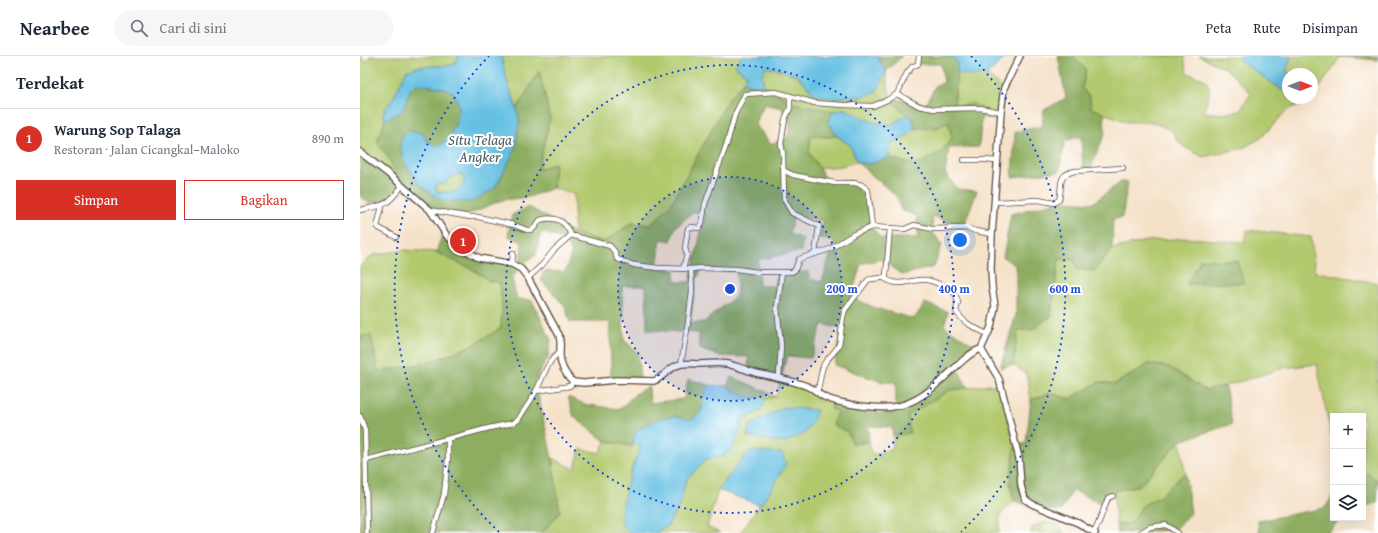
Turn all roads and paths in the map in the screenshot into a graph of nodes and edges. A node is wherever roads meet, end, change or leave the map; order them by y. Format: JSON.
{"nodes":[{"id":1,"x":919,"y":56,"type":"edge"},
{"id":2,"x":1020,"y":56,"type":"edge"},
{"id":3,"x":896,"y":94,"type":"junction"},
{"id":4,"x":790,"y":96,"type":"junction"},
{"id":5,"x":1001,"y":112,"type":"junction"},
{"id":6,"x":360,"y":152,"type":"edge"},
{"id":7,"x":964,"y":160,"type":"dead end"},
{"id":8,"x":997,"y":161,"type":"junction"},
{"id":9,"x":1123,"y":168,"type":"dead end"},
{"id":10,"x":783,"y":170,"type":"junction"},
{"id":11,"x":402,"y":186,"type":"junction"},
{"id":12,"x":995,"y":202,"type":"junction"},
{"id":13,"x":382,"y":206,"type":"junction"},
{"id":14,"x":360,"y":210,"type":"edge"},
{"id":15,"x":430,"y":210,"type":"junction"},
{"id":16,"x":872,"y":227,"type":"junction"},
{"id":17,"x":890,"y":228,"type":"junction"},
{"id":18,"x":992,"y":234,"type":"junction"},
{"id":19,"x":571,"y":235,"type":"junction"},
{"id":20,"x":396,"y":236,"type":"dead end"},
{"id":21,"x":513,"y":253,"type":"dead end"},
{"id":22,"x":815,"y":253,"type":"junction"},
{"id":23,"x":512,"y":264,"type":"junction"},
{"id":24,"x":683,"y":269,"type":"junction"},
{"id":25,"x":691,"y":270,"type":"junction"},
{"id":26,"x":782,"y":272,"type":"junction"},
{"id":27,"x":528,"y":278,"type":"junction"},
{"id":28,"x":884,"y":278,"type":"junction"},
{"id":29,"x":987,"y":334,"type":"junction"},
{"id":30,"x":981,"y":349,"type":"junction"},
{"id":31,"x":559,"y":354,"type":"junction"},
{"id":32,"x":681,"y":364,"type":"junction"},
{"id":33,"x":780,"y":377,"type":"junction"},
{"id":34,"x":573,"y":382,"type":"junction"},
{"id":35,"x":536,"y":391,"type":"junction"},
{"id":36,"x":817,"y":391,"type":"junction"},
{"id":37,"x":360,"y":416,"type":"edge"},
{"id":38,"x":448,"y":440,"type":"junction"},
{"id":39,"x":366,"y":460,"type":"junction"},
{"id":40,"x":1113,"y":496,"type":"dead end"},
{"id":41,"x":367,"y":533,"type":"edge"},
{"id":42,"x":433,"y":533,"type":"edge"},
{"id":43,"x":1094,"y":533,"type":"edge"},
{"id":44,"x":1140,"y":533,"type":"edge"},
{"id":45,"x":1178,"y":533,"type":"edge"}],
"edges":[{"from":1,"to":3,"type":"street"},
{"from":2,"to":5,"type":"street"},
{"from":3,"to":4,"type":"street"},
{"from":3,"to":5,"type":"street"},
{"from":4,"to":10,"type":"street"},
{"from":4,"to":24,"type":"street"},
{"from":5,"to":8,"type":"street"},
{"from":6,"to":11,"type":"street"},
{"from":7,"to":8,"type":"street"},
{"from":8,"to":12,"type":"street"},
{"from":9,"to":12,"type":"street"},
{"from":10,"to":16,"type":"street"},
{"from":10,"to":22,"type":"street"},
{"from":11,"to":13,"type":"street"},
{"from":11,"to":15,"type":"street"},
{"from":12,"to":18,"type":"street"},
{"from":13,"to":14,"type":"street"},
{"from":13,"to":20,"type":"street"},
{"from":15,"to":19,"type":"street"},
{"from":15,"to":23,"type":"street"},
{"from":16,"to":17,"type":"street"},
{"from":16,"to":22,"type":"street"},
{"from":17,"to":18,"type":"street"},
{"from":17,"to":28,"type":"street"},
{"from":18,"to":29,"type":"street"},
{"from":19,"to":24,"type":"street"},
{"from":19,"to":27,"type":"street"},
{"from":21,"to":23,"type":"street"},
{"from":22,"to":26,"type":"street"},
{"from":23,"to":27,"type":"street"},
{"from":24,"to":25,"type":"street"},
{"from":25,"to":26,"type":"street"},
{"from":25,"to":32,"type":"street"},
{"from":26,"to":33,"type":"street"},
{"from":27,"to":31,"type":"street"},
{"from":28,"to":29,"type":"street"},
{"from":28,"to":36,"type":"street"},
{"from":29,"to":30,"type":"street"},
{"from":30,"to":36,"type":"street"},
{"from":30,"to":43,"type":"street"},
{"from":31,"to":34,"type":"street"},
{"from":31,"to":35,"type":"street"},
{"from":32,"to":33,"type":"street"},
{"from":32,"to":34,"type":"street"},
{"from":33,"to":36,"type":"street"},
{"from":34,"to":35,"type":"street"},
{"from":35,"to":38,"type":"street"},
{"from":37,"to":39,"type":"street"},
{"from":38,"to":39,"type":"street"},
{"from":38,"to":42,"type":"street"},
{"from":39,"to":41,"type":"street"},
{"from":40,"to":43,"type":"street"},
{"from":44,"to":45,"type":"street"}]}
